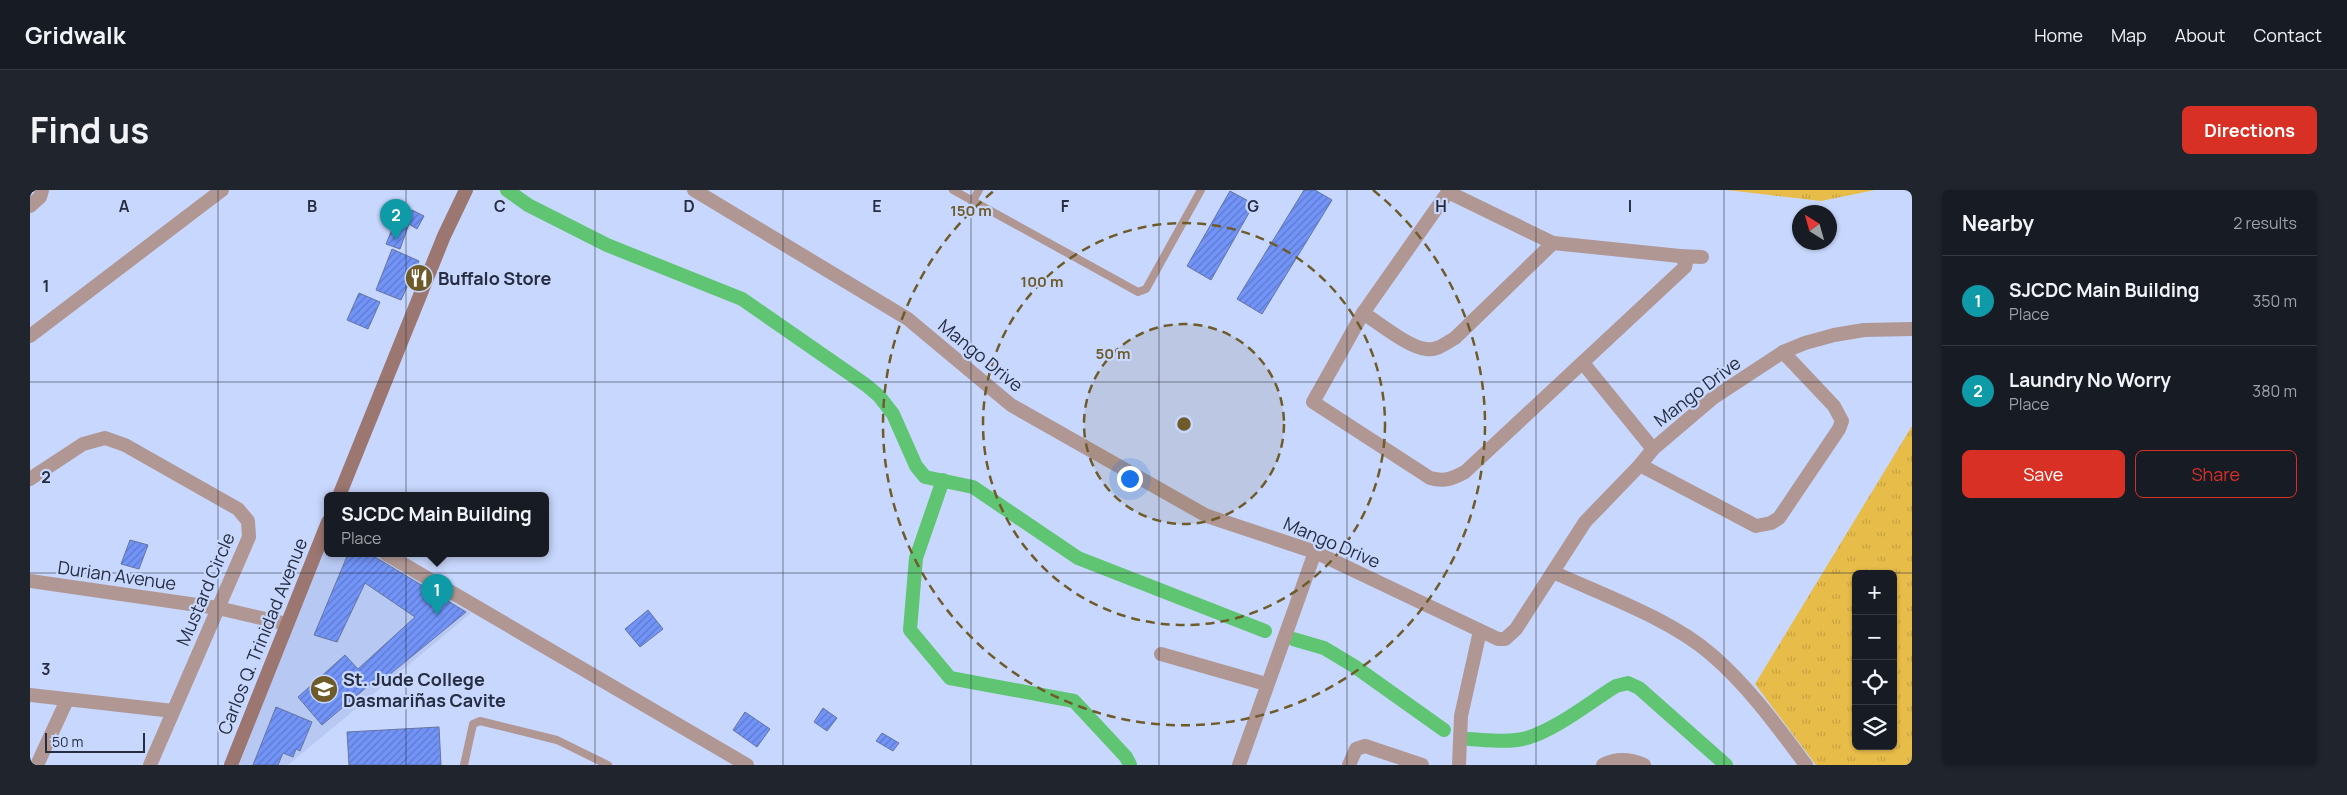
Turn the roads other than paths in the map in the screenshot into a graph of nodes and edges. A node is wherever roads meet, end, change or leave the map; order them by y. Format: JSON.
{"nodes":[{"id":1,"x":42,"y":190,"type":"edge"},
{"id":2,"x":222,"y":190,"type":"edge"},
{"id":3,"x":694,"y":190,"type":"edge"},
{"id":4,"x":953,"y":190,"type":"edge"},
{"id":5,"x":979,"y":190,"type":"edge"},
{"id":6,"x":1201,"y":190,"type":"edge"},
{"id":7,"x":464,"y":194,"type":"edge"},
{"id":8,"x":972,"y":202,"type":"junction"},
{"id":9,"x":30,"y":206,"type":"edge"},
{"id":10,"x":1553,"y":243,"type":"junction"},
{"id":11,"x":1680,"y":256,"type":"junction"},
{"id":12,"x":1702,"y":257,"type":"dead end"},
{"id":13,"x":1363,"y":313,"type":"junction"},
{"id":14,"x":1912,"y":329,"type":"edge"},
{"id":15,"x":30,"y":336,"type":"edge"},
{"id":16,"x":1783,"y":352,"type":"junction"},
{"id":17,"x":1584,"y":363,"type":"junction"},
{"id":18,"x":1653,"y":449,"type":"junction"},
{"id":19,"x":1640,"y":465,"type":"junction"},
{"id":20,"x":30,"y":478,"type":"edge"},
{"id":21,"x":340,"y":492,"type":"edge"},
{"id":22,"x":324,"y":532,"type":"edge"},
{"id":23,"x":1315,"y":552,"type":"junction"},
{"id":24,"x":391,"y":557,"type":"edge"},
{"id":25,"x":1554,"y":572,"type":"junction"},
{"id":26,"x":30,"y":581,"type":"edge"},
{"id":27,"x":218,"y":608,"type":"junction"},
{"id":28,"x":287,"y":624,"type":"junction"},
{"id":29,"x":1480,"y":631,"type":"junction"},
{"id":30,"x":1161,"y":654,"type":"dead end"},
{"id":31,"x":1266,"y":684,"type":"junction"},
{"id":32,"x":30,"y":695,"type":"edge"},
{"id":33,"x":67,"y":700,"type":"junction"},
{"id":34,"x":173,"y":711,"type":"junction"},
{"id":35,"x":37,"y":765,"type":"edge"},
{"id":36,"x":150,"y":765,"type":"edge"},
{"id":37,"x":231,"y":765,"type":"edge"},
{"id":38,"x":464,"y":765,"type":"edge"},
{"id":39,"x":608,"y":765,"type":"edge"},
{"id":40,"x":747,"y":765,"type":"edge"},
{"id":41,"x":1239,"y":765,"type":"edge"},
{"id":42,"x":1349,"y":765,"type":"edge"},
{"id":43,"x":1422,"y":765,"type":"edge"},
{"id":44,"x":1459,"y":765,"type":"edge"},
{"id":45,"x":1602,"y":765,"type":"edge"},
{"id":46,"x":1644,"y":765,"type":"edge"},
{"id":47,"x":1806,"y":765,"type":"edge"}],
"edges":[{"from":1,"to":9,"type":"street"},
{"from":2,"to":15,"type":"street"},
{"from":3,"to":23,"type":"street","name":"Mango Drive"},
{"from":4,"to":8,"type":"lane"},
{"from":5,"to":8,"type":"lane"},
{"from":6,"to":8,"type":"lane"},
{"from":7,"to":21,"type":"main road"},
{"from":10,"to":11,"type":"street"},
{"from":10,"to":13,"type":"street"},
{"from":10,"to":13,"type":"street"},
{"from":11,"to":12,"type":"street"},
{"from":11,"to":17,"type":"street"},
{"from":13,"to":17,"type":"street"},
{"from":14,"to":16,"type":"street","name":"Mango Drive"},
{"from":16,"to":18,"type":"street","name":"Mango Drive"},
{"from":16,"to":19,"type":"street"},
{"from":17,"to":18,"type":"street"},
{"from":18,"to":19,"type":"street","name":"Mango Drive"},
{"from":19,"to":25,"type":"street","name":"Mango Drive"},
{"from":20,"to":27,"type":"street","name":"Mustard Circle"},
{"from":22,"to":28,"type":"main road","name":"Carlos Q. Trinidad Avenue"},
{"from":23,"to":29,"type":"street","name":"Mango Drive"},
{"from":23,"to":31,"type":"street"},
{"from":24,"to":40,"type":"street"},
{"from":25,"to":29,"type":"street","name":"Mango Drive"},
{"from":25,"to":47,"type":"street"},
{"from":26,"to":27,"type":"street","name":"Durian Avenue"},
{"from":27,"to":28,"type":"street","name":"Durian Avenue"},
{"from":27,"to":34,"type":"street","name":"Mustard Circle"},
{"from":28,"to":37,"type":"main road","name":"Carlos Q. Trinidad Avenue"},
{"from":29,"to":44,"type":"street"},
{"from":30,"to":31,"type":"street"},
{"from":31,"to":41,"type":"street"},
{"from":32,"to":33,"type":"street"},
{"from":33,"to":34,"type":"street"},
{"from":33,"to":35,"type":"street"},
{"from":34,"to":36,"type":"street","name":"Mustard Circle"},
{"from":38,"to":39,"type":"lane"},
{"from":42,"to":43,"type":"street"},
{"from":45,"to":46,"type":"street"}]}
